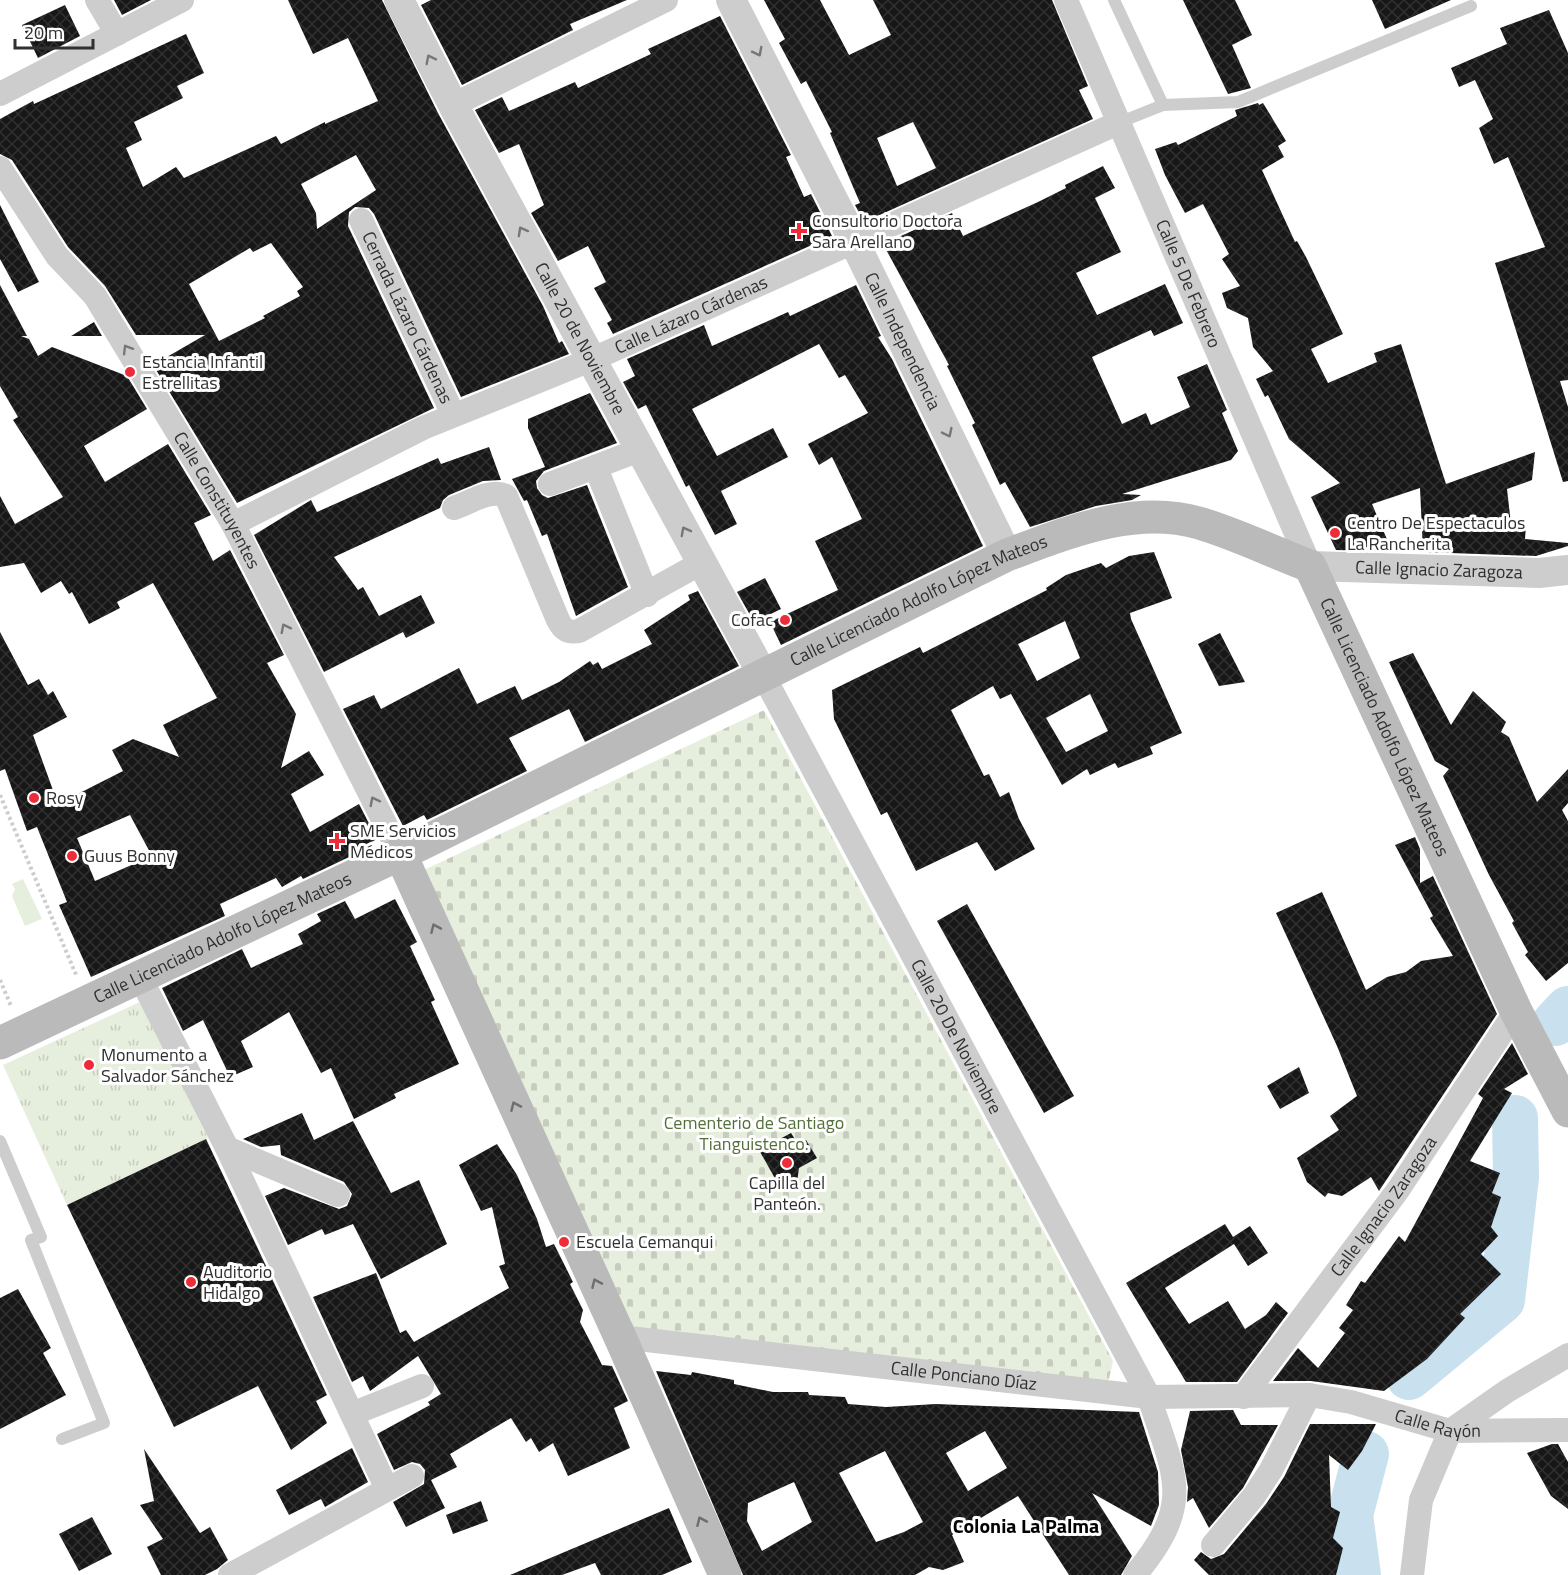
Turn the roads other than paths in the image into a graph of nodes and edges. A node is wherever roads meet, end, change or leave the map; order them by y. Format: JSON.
{"nodes":[{"id":1,"x":97,"y":0,"type":"edge"},
{"id":2,"x":182,"y":0,"type":"edge"},
{"id":3,"x":399,"y":0,"type":"edge"},
{"id":4,"x":666,"y":0,"type":"edge"},
{"id":5,"x":731,"y":0,"type":"edge"},
{"id":6,"x":1066,"y":0,"type":"edge"},
{"id":7,"x":1114,"y":0,"type":"edge"},
{"id":8,"x":1471,"y":6,"type":"dead end"},
{"id":9,"x":117,"y":33,"type":"junction"},
{"id":10,"x":0,"y":94,"type":"edge"},
{"id":11,"x":453,"y":105,"type":"junction"},
{"id":12,"x":1163,"y":105,"type":"junction"},
{"id":13,"x":1118,"y":123,"type":"junction"},
{"id":14,"x":0,"y":168,"type":"edge"},
{"id":15,"x":361,"y":220,"type":"dead end"},
{"id":16,"x":855,"y":243,"type":"junction"},
{"id":17,"x":593,"y":359,"type":"junction"},
{"id":18,"x":453,"y":414,"type":"junction"},
{"id":19,"x":642,"y":449,"type":"junction"},
{"id":20,"x":596,"y":468,"type":"junction"},
{"id":21,"x":550,"y":484,"type":"dead end"},
{"id":22,"x":454,"y":508,"type":"dead end"},
{"id":23,"x":233,"y":524,"type":"junction"},
{"id":24,"x":1007,"y":555,"type":"junction"},
{"id":25,"x":701,"y":563,"type":"junction"},
{"id":26,"x":1310,"y":566,"type":"junction"},
{"id":27,"x":1568,"y":570,"type":"edge"},
{"id":28,"x":646,"y":595,"type":"junction"},
{"id":29,"x":764,"y":675,"type":"junction"},
{"id":30,"x":400,"y":854,"type":"junction"},
{"id":31,"x":140,"y":976,"type":"junction"},
{"id":32,"x":1516,"y":1011,"type":"junction"},
{"id":33,"x":0,"y":1043,"type":"edge"},
{"id":34,"x":1568,"y":1111,"type":"edge"},
{"id":35,"x":0,"y":1141,"type":"edge"},
{"id":36,"x":227,"y":1148,"type":"junction"},
{"id":37,"x":338,"y":1195,"type":"dead end"},
{"id":38,"x":620,"y":1337,"type":"junction"},
{"id":39,"x":1568,"y":1355,"type":"edge"},
{"id":40,"x":422,"y":1386,"type":"dead end"},
{"id":41,"x":1309,"y":1395,"type":"junction"},
{"id":42,"x":1149,"y":1397,"type":"junction"},
{"id":43,"x":1244,"y":1397,"type":"junction"},
{"id":44,"x":352,"y":1414,"type":"junction"},
{"id":45,"x":1568,"y":1430,"type":"edge"},
{"id":46,"x":1450,"y":1431,"type":"junction"},
{"id":47,"x":62,"y":1439,"type":"dead end"},
{"id":48,"x":412,"y":1476,"type":"dead end"},
{"id":49,"x":387,"y":1489,"type":"junction"},
{"id":50,"x":1213,"y":1545,"type":"dead end"},
{"id":51,"x":230,"y":1575,"type":"edge"},
{"id":52,"x":725,"y":1575,"type":"edge"},
{"id":53,"x":1135,"y":1575,"type":"edge"},
{"id":54,"x":1412,"y":1575,"type":"edge"}],
"edges":[{"from":1,"to":9,"type":"street"},
{"from":2,"to":9,"type":"street"},
{"from":11,"to":3,"type":"street","name":"Calle 20 de Noviembre","one_way":true},
{"from":4,"to":11,"type":"street"},
{"from":5,"to":16,"type":"street","name":"Calle Independencia","one_way":true},
{"from":6,"to":13,"type":"street","name":"Calle 5 De Febrero"},
{"from":7,"to":12,"type":"lane"},
{"from":8,"to":12,"type":"lane"},
{"from":9,"to":10,"type":"street"},
{"from":17,"to":11,"type":"street","name":"Calle 20 de Noviembre","one_way":true},
{"from":12,"to":13,"type":"lane"},
{"from":13,"to":16,"type":"street","name":"Calle Lázaro Cárdenas"},
{"from":13,"to":26,"type":"street","name":"Calle 5 De Febrero"},
{"from":23,"to":14,"type":"street","name":"Calle Constituyentes","one_way":true},
{"from":15,"to":18,"type":"street","name":"Cerrada Lázaro Cárdenas"},
{"from":16,"to":17,"type":"street","name":"Calle Lázaro Cárdenas"},
{"from":16,"to":24,"type":"street","name":"Calle Independencia","one_way":true},
{"from":17,"to":18,"type":"street","name":"Calle Lázaro Cárdenas"},
{"from":17,"to":19,"type":"street","name":"Calle 20 de Noviembre"},
{"from":18,"to":23,"type":"street","name":"Calle Lázaro Cárdenas"},
{"from":19,"to":20,"type":"street"},
{"from":25,"to":19,"type":"street","name":"Calle 20 de Noviembre","one_way":true},
{"from":20,"to":21,"type":"street"},
{"from":20,"to":28,"type":"street"},
{"from":22,"to":28,"type":"street"},
{"from":30,"to":23,"type":"street","name":"Calle Constituyentes","one_way":true},
{"from":24,"to":26,"type":"main road","name":"Calle Licenciado Adolfo López Mateos"},
{"from":24,"to":29,"type":"main road","name":"Calle Licenciado Adolfo López Mateos"},
{"from":25,"to":28,"type":"street"},
{"from":25,"to":29,"type":"street","name":"Calle 20 de Noviembre"},
{"from":26,"to":27,"type":"street","name":"Calle Ignacio Zaragoza"},
{"from":26,"to":32,"type":"main road","name":"Calle Licenciado Adolfo López Mateos"},
{"from":29,"to":30,"type":"main road","name":"Calle Licenciado Adolfo López Mateos"},
{"from":29,"to":42,"type":"street","name":"Calle 20 De Noviembre"},
{"from":30,"to":31,"type":"main road","name":"Calle Licenciado Adolfo López Mateos"},
{"from":38,"to":30,"type":"main road","one_way":true},
{"from":31,"to":33,"type":"main road","name":"Calle Licenciado Adolfo López Mateos"},
{"from":31,"to":36,"type":"street"},
{"from":32,"to":34,"type":"main road","name":"Calle Licenciado Adolfo López Mateos"},
{"from":32,"to":43,"type":"street","name":"Calle Ignacio Zaragoza"},
{"from":35,"to":47,"type":"lane"},
{"from":36,"to":37,"type":"street"},
{"from":36,"to":44,"type":"street"},
{"from":38,"to":42,"type":"street","name":"Calle Ponciano Díaz"},
{"from":52,"to":38,"type":"main road","one_way":true},
{"from":39,"to":46,"type":"street"},
{"from":40,"to":44,"type":"street"},
{"from":41,"to":43,"type":"street","name":"Calle Ponciano Díaz"},
{"from":41,"to":46,"type":"street","name":"Calle Rayón"},
{"from":41,"to":50,"type":"street"},
{"from":42,"to":43,"type":"street","name":"Calle Ponciano Díaz"},
{"from":42,"to":53,"type":"street"},
{"from":44,"to":49,"type":"street"},
{"from":45,"to":46,"type":"street","name":"Calle Rayón"},
{"from":46,"to":54,"type":"street"},
{"from":48,"to":49,"type":"street"},
{"from":49,"to":51,"type":"street"}]}
